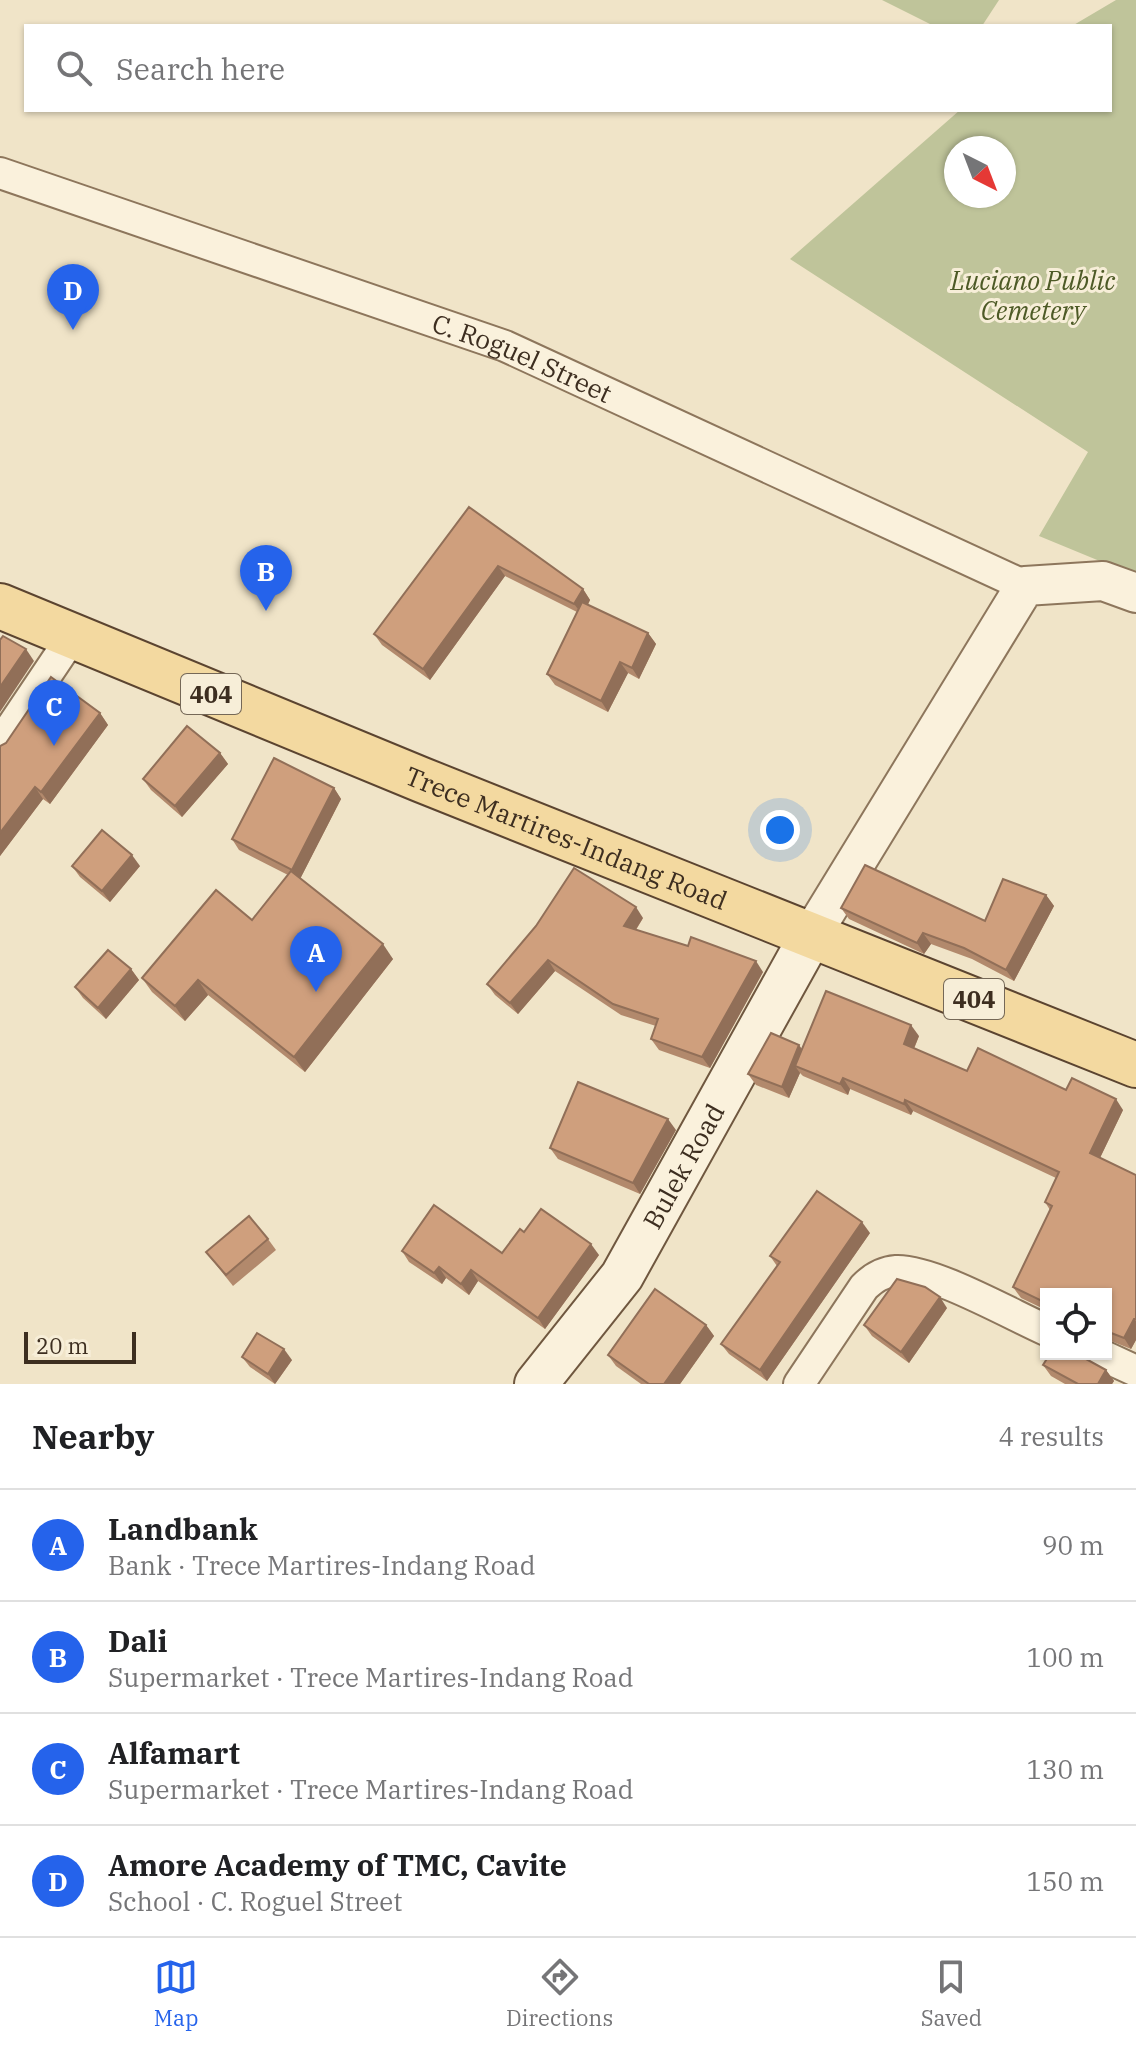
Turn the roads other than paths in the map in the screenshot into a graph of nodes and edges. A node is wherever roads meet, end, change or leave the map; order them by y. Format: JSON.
{"nodes":[{"id":1,"x":0,"y":173,"type":"edge"},
{"id":2,"x":1025,"y":586,"type":"junction"},
{"id":3,"x":1136,"y":593,"type":"edge"},
{"id":4,"x":0,"y":606,"type":"edge"},
{"id":5,"x":72,"y":637,"type":"junction"},
{"id":6,"x":0,"y":744,"type":"edge"},
{"id":7,"x":812,"y":934,"type":"junction"},
{"id":8,"x":1136,"y":1065,"type":"edge"},
{"id":9,"x":1040,"y":1327,"type":"edge"},
{"id":10,"x":1112,"y":1360,"type":"edge"},
{"id":11,"x":1136,"y":1371,"type":"edge"},
{"id":12,"x":536,"y":1384,"type":"edge"},
{"id":13,"x":799,"y":1384,"type":"edge"}],
"edges":[{"from":1,"to":2,"type":"street","name":"C. Roguel Street"},
{"from":2,"to":3,"type":"street"},
{"from":2,"to":7,"type":"street"},
{"from":4,"to":5,"type":"main road","name":"Trece Martires-Indang Road","number":"404"},
{"from":5,"to":6,"type":"street"},
{"from":5,"to":7,"type":"main road","name":"Trece Martires-Indang Road","number":"404"},
{"from":7,"to":8,"type":"main road","name":"Trece Martires-Indang Road","number":"404"},
{"from":7,"to":12,"type":"main road","name":"Bulek Road"},
{"from":9,"to":13,"type":"street"},
{"from":10,"to":11,"type":"street"}]}
